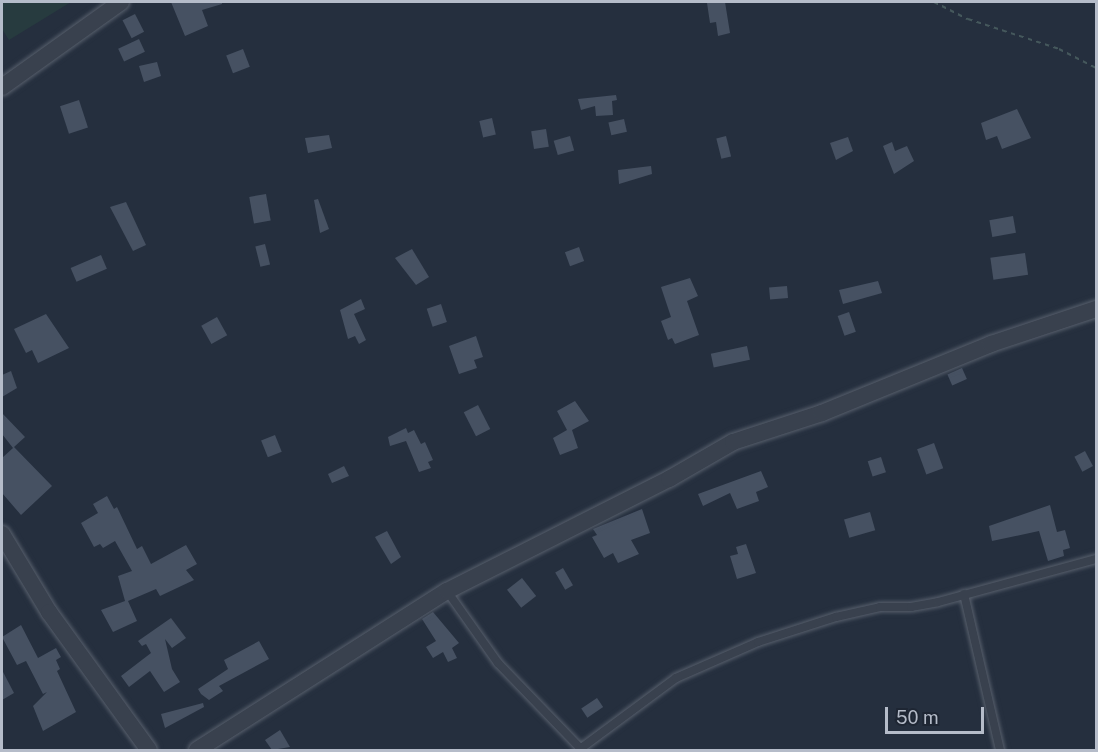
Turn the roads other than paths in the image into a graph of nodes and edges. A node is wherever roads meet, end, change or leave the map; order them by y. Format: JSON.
{"nodes":[{"id":1,"x":121,"y":2,"type":"edge"},
{"id":2,"x":2,"y":67,"type":"edge"},
{"id":3,"x":5,"y":85,"type":"edge"},
{"id":4,"x":1096,"y":309,"type":"edge"},
{"id":5,"x":2,"y":534,"type":"edge"},
{"id":6,"x":1096,"y":559,"type":"edge"},
{"id":7,"x":447,"y":591,"type":"junction"},
{"id":8,"x":964,"y":594,"type":"junction"},
{"id":9,"x":149,"y":750,"type":"edge"},
{"id":10,"x":197,"y":750,"type":"edge"},
{"id":11,"x":581,"y":750,"type":"edge"},
{"id":12,"x":999,"y":750,"type":"edge"}],
"edges":[{"from":1,"to":3,"type":"street"},
{"from":2,"to":3,"type":"street"},
{"from":4,"to":7,"type":"street"},
{"from":5,"to":9,"type":"street"},
{"from":6,"to":8,"type":"lane"},
{"from":7,"to":10,"type":"street"},
{"from":7,"to":11,"type":"lane"},
{"from":8,"to":11,"type":"lane"},
{"from":8,"to":12,"type":"lane"}]}
